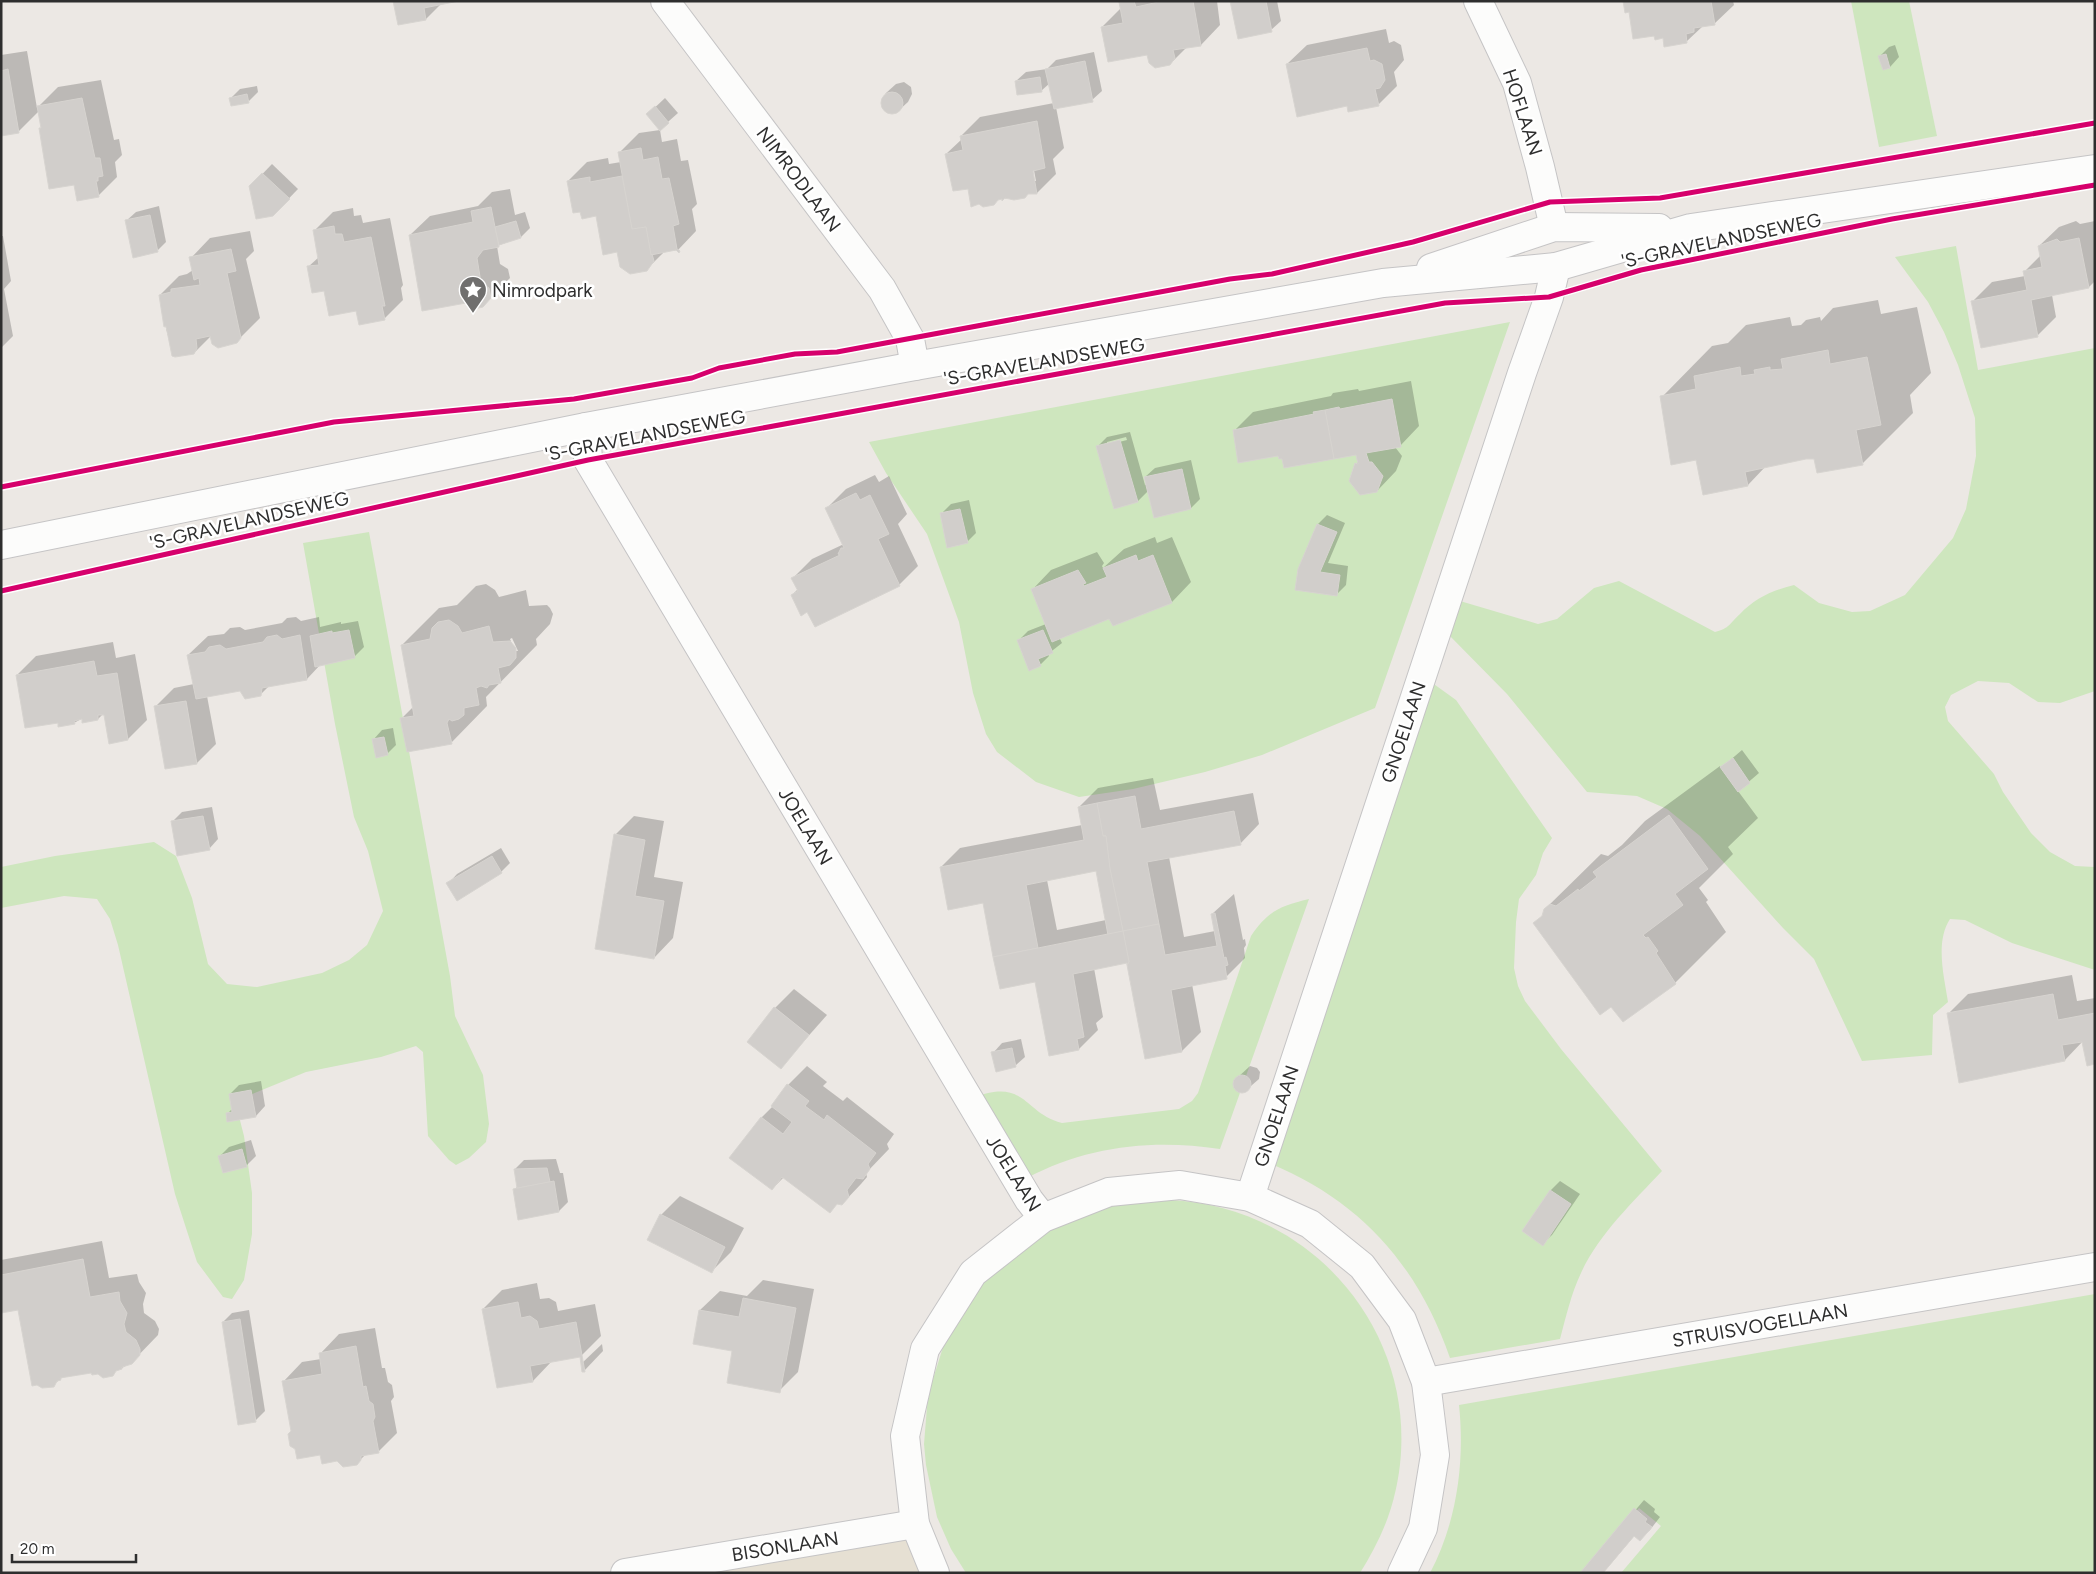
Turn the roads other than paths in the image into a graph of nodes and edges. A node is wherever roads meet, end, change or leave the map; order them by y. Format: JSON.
{"nodes":[{"id":1,"x":665,"y":1,"type":"edge"},
{"id":2,"x":1478,"y":1,"type":"edge"},
{"id":3,"x":2095,"y":169,"type":"edge"},
{"id":4,"x":1554,"y":227,"type":"junction"},
{"id":5,"x":1691,"y":228,"type":"junction"},
{"id":6,"x":1556,"y":266,"type":"junction"},
{"id":7,"x":1383,"y":284,"type":"junction"},
{"id":8,"x":915,"y":366,"type":"junction"},
{"id":9,"x":586,"y":428,"type":"junction"},
{"id":10,"x":1,"y":545,"type":"edge"},
{"id":11,"x":1250,"y":1197,"type":"junction"},
{"id":12,"x":1043,"y":1218,"type":"junction"},
{"id":13,"x":2095,"y":1267,"type":"edge"},
{"id":14,"x":1426,"y":1382,"type":"junction"},
{"id":15,"x":916,"y":1524,"type":"junction"},
{"id":16,"x":624,"y":1573,"type":"edge"},
{"id":17,"x":935,"y":1573,"type":"edge"},
{"id":18,"x":1402,"y":1573,"type":"edge"}],
"edges":[{"from":1,"to":8,"type":"street","name":"NIMRODLAAN"},
{"from":2,"to":4,"type":"street","name":"HOFLAAN"},
{"from":3,"to":5,"type":"street","name":"'S-GRAVELANDSEWEG"},
{"from":4,"to":5,"type":"street","name":"'S-GRAVELANDSEWEG"},
{"from":4,"to":7,"type":"street","name":"'S-GRAVELANDSEWEG"},
{"from":5,"to":6,"type":"street","name":"'S-GRAVELANDSEWEG"},
{"from":6,"to":7,"type":"street","name":"'S-GRAVELANDSEWEG"},
{"from":6,"to":11,"type":"street","name":"GNOELAAN"},
{"from":7,"to":8,"type":"street","name":"'S-GRAVELANDSEWEG"},
{"from":8,"to":9,"type":"street","name":"'S-GRAVELANDSEWEG"},
{"from":9,"to":10,"type":"street","name":"'S-GRAVELANDSEWEG"},
{"from":9,"to":12,"type":"street","name":"JOELAAN"},
{"from":11,"to":12,"type":"street"},
{"from":11,"to":14,"type":"street"},
{"from":12,"to":15,"type":"street"},
{"from":13,"to":14,"type":"street","name":"STRUISVOGELLAAN"},
{"from":14,"to":18,"type":"street"},
{"from":15,"to":16,"type":"street","name":"BISONLAAN"},
{"from":15,"to":17,"type":"street"}]}
